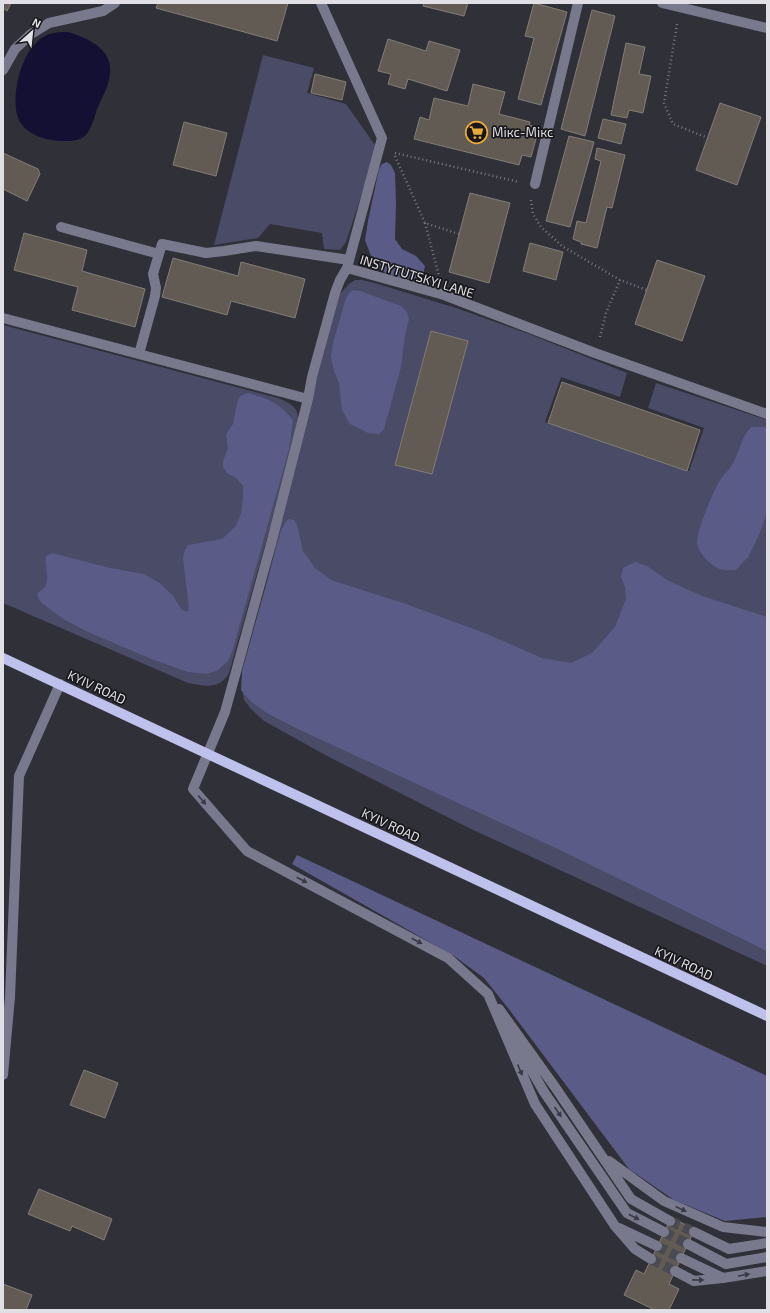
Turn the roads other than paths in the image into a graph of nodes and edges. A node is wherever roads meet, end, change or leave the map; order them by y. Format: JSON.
{"nodes":[{"id":1,"x":115,"y":3,"type":"edge"},
{"id":2,"x":321,"y":3,"type":"edge"},
{"id":3,"x":578,"y":3,"type":"edge"},
{"id":4,"x":662,"y":3,"type":"edge"},
{"id":5,"x":767,"y":28,"type":"edge"},
{"id":6,"x":3,"y":70,"type":"edge"},
{"id":7,"x":535,"y":184,"type":"road end"},
{"id":8,"x":61,"y":227,"type":"dead end"},
{"id":9,"x":159,"y":254,"type":"junction"},
{"id":10,"x":348,"y":264,"type":"junction"},
{"id":11,"x":3,"y":318,"type":"edge"},
{"id":12,"x":139,"y":354,"type":"junction"},
{"id":13,"x":308,"y":399,"type":"junction"},
{"id":14,"x":767,"y":414,"type":"edge"},
{"id":15,"x":3,"y":658,"type":"edge"},
{"id":16,"x":60,"y":684,"type":"junction"},
{"id":17,"x":207,"y":753,"type":"junction"},
{"id":18,"x":488,"y":994,"type":"junction"},
{"id":19,"x":767,"y":1016,"type":"edge"},
{"id":20,"x":3,"y":1075,"type":"edge"},
{"id":21,"x":602,"y":1156,"type":"junction"},
{"id":22,"x":670,"y":1221,"type":"tunnel mouth"},
{"id":23,"x":615,"y":1226,"type":"junction"},
{"id":24,"x":664,"y":1232,"type":"tunnel mouth"},
{"id":25,"x":694,"y":1232,"type":"tunnel mouth"},
{"id":26,"x":767,"y":1232,"type":"edge"},
{"id":27,"x":767,"y":1243,"type":"edge"},
{"id":28,"x":688,"y":1244,"type":"tunnel mouth"},
{"id":29,"x":657,"y":1246,"type":"tunnel mouth"},
{"id":30,"x":767,"y":1257,"type":"edge"},
{"id":31,"x":681,"y":1258,"type":"tunnel mouth"},
{"id":32,"x":651,"y":1259,"type":"tunnel mouth"},
{"id":33,"x":675,"y":1271,"type":"tunnel mouth"},
{"id":34,"x":767,"y":1271,"type":"edge"},
{"id":35,"x":723,"y":1278,"type":"junction"}],
"edges":[{"from":1,"to":6,"type":"street"},
{"from":2,"to":10,"type":"street","name":"INSTYTUTSKYI LANE"},
{"from":3,"to":7,"type":"street"},
{"from":4,"to":5,"type":"street"},
{"from":8,"to":9,"type":"street"},
{"from":9,"to":10,"type":"street"},
{"from":9,"to":12,"type":"street"},
{"from":10,"to":13,"type":"street"},
{"from":10,"to":14,"type":"street","name":"INSTYTUTSKYI LANE"},
{"from":11,"to":12,"type":"street"},
{"from":12,"to":13,"type":"street"},
{"from":13,"to":17,"type":"street"},
{"from":15,"to":16,"type":"main road","name":"KYIV ROAD"},
{"from":16,"to":17,"type":"main road","name":"KYIV ROAD"},
{"from":16,"to":20,"type":"street"},
{"from":17,"to":18,"type":"street","one_way":true},
{"from":17,"to":19,"type":"main road","name":"KYIV ROAD"},
{"from":18,"to":21,"type":"street"},
{"from":18,"to":23,"type":"street","one_way":true},
{"from":18,"to":24,"type":"street","one_way":true},
{"from":21,"to":22,"type":"street"},
{"from":21,"to":26,"type":"street","one_way":true},
{"from":23,"to":29,"type":"street"},
{"from":23,"to":32,"type":"street"},
{"from":25,"to":27,"type":"street"},
{"from":28,"to":30,"type":"street"},
{"from":31,"to":35,"type":"street"},
{"from":33,"to":35,"type":"street","one_way":true},
{"from":35,"to":34,"type":"street","one_way":true}]}
